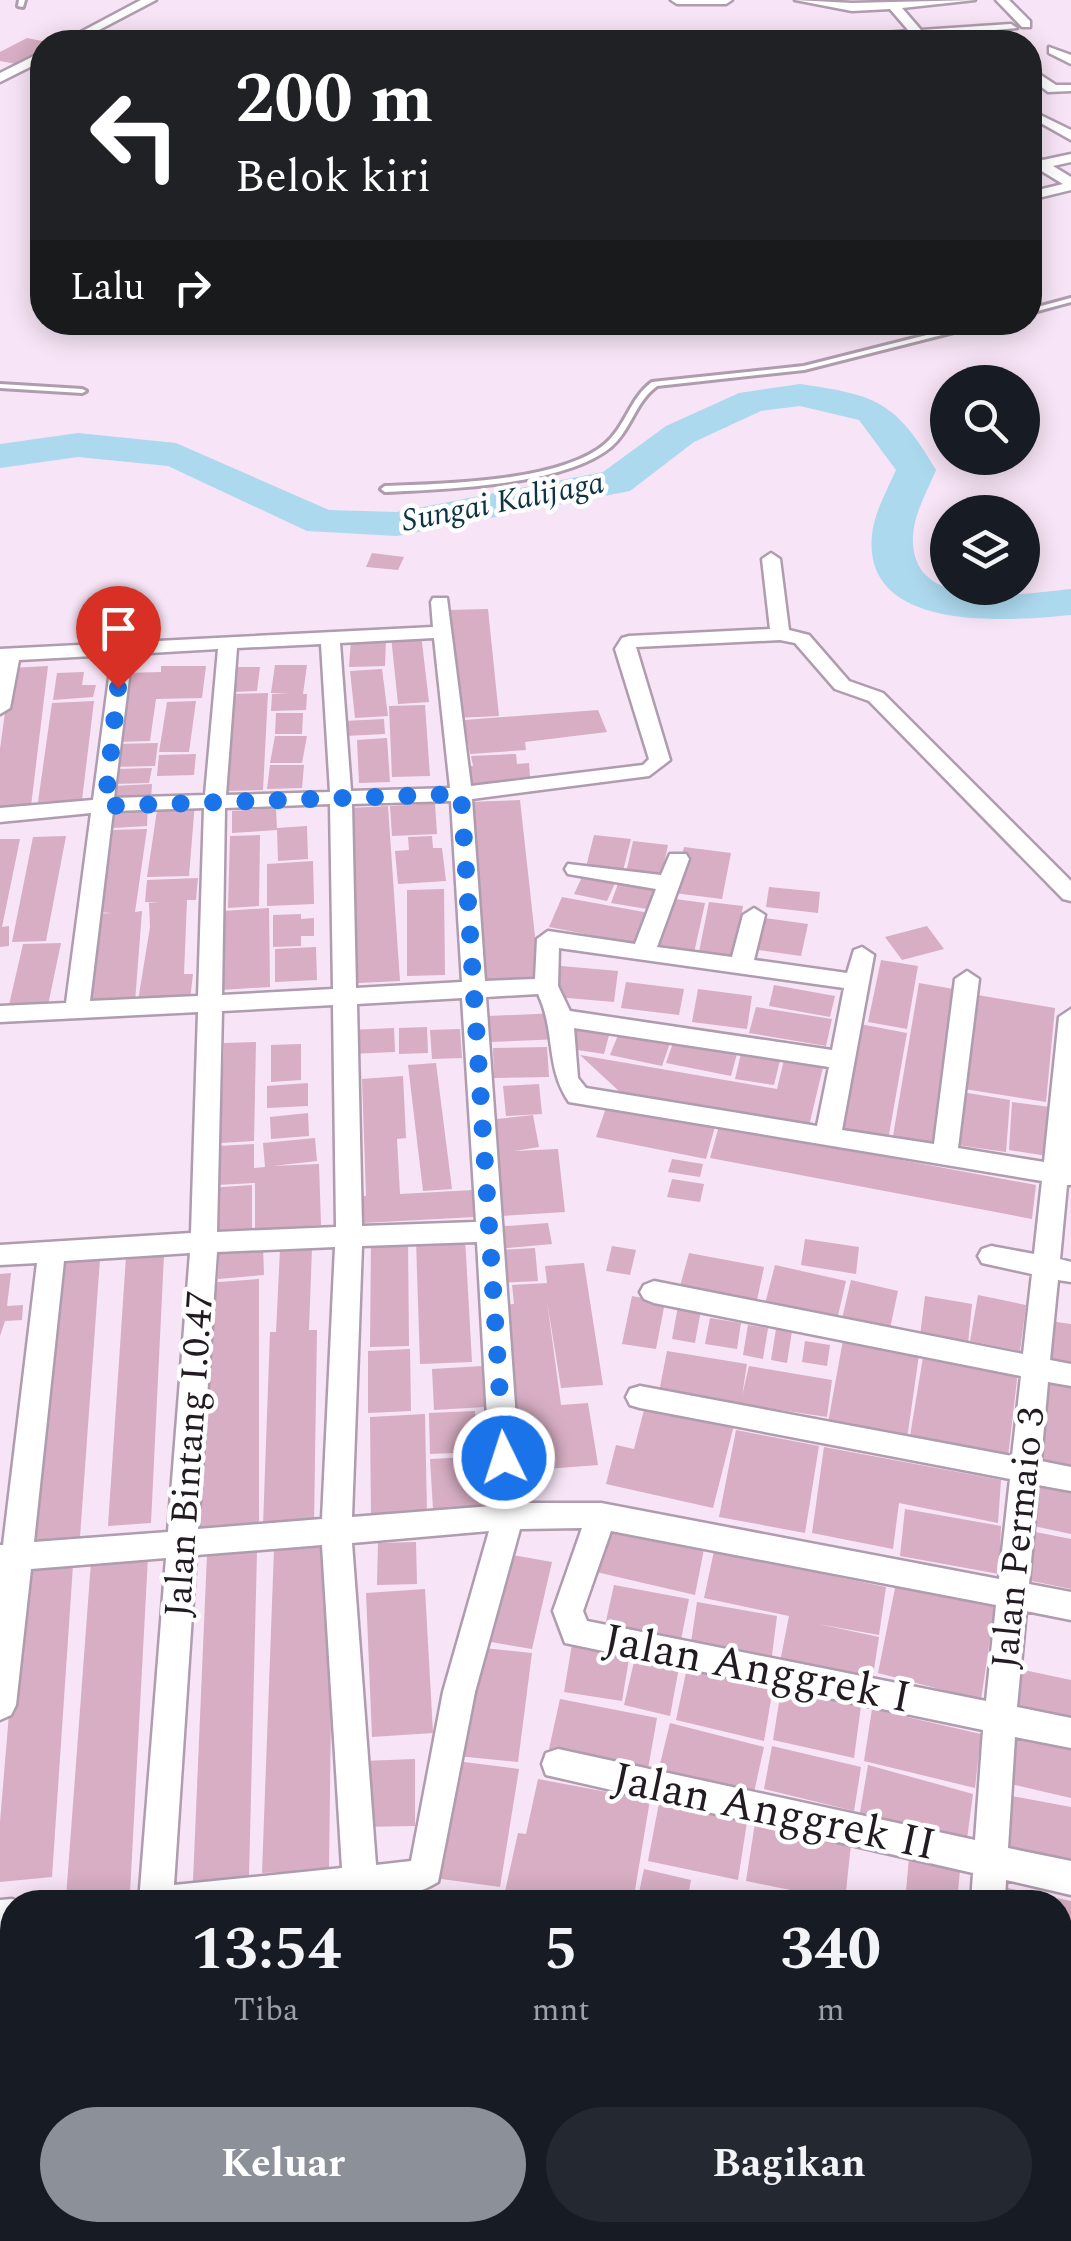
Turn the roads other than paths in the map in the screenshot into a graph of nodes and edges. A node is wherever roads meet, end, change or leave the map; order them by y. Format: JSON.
{"nodes":[{"id":1,"x":150,"y":0,"type":"edge"},
{"id":2,"x":676,"y":0,"type":"edge"},
{"id":3,"x":726,"y":0,"type":"edge"},
{"id":4,"x":801,"y":0,"type":"edge"},
{"id":5,"x":969,"y":0,"type":"edge"},
{"id":6,"x":1002,"y":0,"type":"edge"},
{"id":7,"x":947,"y":2,"type":"edge"},
{"id":8,"x":893,"y":5,"type":"junction"},
{"id":9,"x":1026,"y":24,"type":"dead end"},
{"id":10,"x":1011,"y":28,"type":"dead end"},
{"id":11,"x":91,"y":30,"type":"edge"},
{"id":12,"x":915,"y":30,"type":"edge"},
{"id":13,"x":976,"y":30,"type":"joint"},
{"id":14,"x":1053,"y":50,"type":"dead end"},
{"id":15,"x":1071,"y":60,"type":"edge"},
{"id":16,"x":30,"y":62,"type":"edge"},
{"id":17,"x":0,"y":78,"type":"edge"},
{"id":18,"x":1042,"y":81,"type":"edge"},
{"id":19,"x":1070,"y":85,"type":"edge"},
{"id":20,"x":1042,"y":119,"type":"edge"},
{"id":21,"x":1071,"y":136,"type":"edge"},
{"id":22,"x":1071,"y":158,"type":"edge"},
{"id":23,"x":1042,"y":160,"type":"edge"},
{"id":24,"x":1042,"y":167,"type":"edge"},
{"id":25,"x":1071,"y":185,"type":"edge"},
{"id":26,"x":1042,"y":193,"type":"edge"},
{"id":27,"x":1071,"y":300,"type":"edge"},
{"id":28,"x":1042,"y":308,"type":"edge"},
{"id":29,"x":937,"y":335,"type":"edge"},
{"id":30,"x":0,"y":386,"type":"edge"},
{"id":31,"x":82,"y":391,"type":"dead end"},
{"id":32,"x":384,"y":489,"type":"dead end"},
{"id":33,"x":771,"y":558,"type":"dead end"},
{"id":34,"x":440,"y":602,"type":"dead end"},
{"id":35,"x":443,"y":632,"type":"junction"},
{"id":36,"x":780,"y":634,"type":"junction"},
{"id":37,"x":330,"y":638,"type":"junction"},
{"id":38,"x":228,"y":645,"type":"junction"},
{"id":39,"x":123,"y":649,"type":"junction"},
{"id":40,"x":5,"y":654,"type":"edge"},
{"id":41,"x":0,"y":708,"type":"edge"},
{"id":42,"x":461,"y":794,"type":"junction"},
{"id":43,"x":341,"y":798,"type":"junction"},
{"id":44,"x":215,"y":801,"type":"junction"},
{"id":45,"x":105,"y":806,"type":"junction"},
{"id":46,"x":0,"y":814,"type":"edge"},
{"id":47,"x":678,"y":859,"type":"dead end"},
{"id":48,"x":576,"y":869,"type":"dead end"},
{"id":49,"x":671,"y":884,"type":"junction"},
{"id":50,"x":1071,"y":894,"type":"edge"},
{"id":51,"x":754,"y":915,"type":"dead end"},
{"id":52,"x":644,"y":951,"type":"junction"},
{"id":53,"x":862,"y":955,"type":"dead end"},
{"id":54,"x":741,"y":966,"type":"junction"},
{"id":55,"x":967,"y":979,"type":"dead end"},
{"id":56,"x":856,"y":982,"type":"junction"},
{"id":57,"x":546,"y":986,"type":"junction"},
{"id":58,"x":470,"y":990,"type":"junction"},
{"id":59,"x":341,"y":996,"type":"junction"},
{"id":60,"x":212,"y":1004,"type":"junction"},
{"id":61,"x":77,"y":1008,"type":"junction"},
{"id":62,"x":0,"y":1014,"type":"edge"},
{"id":63,"x":1071,"y":1017,"type":"edge"},
{"id":64,"x":561,"y":1018,"type":"junction"},
{"id":65,"x":842,"y":1060,"type":"junction"},
{"id":66,"x":828,"y":1136,"type":"junction"},
{"id":67,"x":945,"y":1155,"type":"junction"},
{"id":68,"x":1064,"y":1175,"type":"edge"},
{"id":69,"x":489,"y":1232,"type":"junction"},
{"id":70,"x":349,"y":1236,"type":"junction"},
{"id":71,"x":204,"y":1242,"type":"junction"},
{"id":72,"x":52,"y":1252,"type":"junction"},
{"id":73,"x":0,"y":1256,"type":"edge"},
{"id":74,"x":992,"y":1256,"type":"dead end"},
{"id":75,"x":1058,"y":1270,"type":"edge"},
{"id":76,"x":654,"y":1292,"type":"dead end"},
{"id":77,"x":1036,"y":1368,"type":"junction"},
{"id":78,"x":1071,"y":1375,"type":"edge"},
{"id":79,"x":640,"y":1397,"type":"dead end"},
{"id":80,"x":1027,"y":1471,"type":"junction"},
{"id":81,"x":1071,"y":1479,"type":"edge"},
{"id":82,"x":600,"y":1516,"type":"junction"},
{"id":83,"x":508,"y":1518,"type":"junction"},
{"id":84,"x":336,"y":1534,"type":"junction"},
{"id":85,"x":185,"y":1544,"type":"junction"},
{"id":86,"x":10,"y":1557,"type":"edge"},
{"id":87,"x":1014,"y":1594,"type":"junction"},
{"id":88,"x":1071,"y":1606,"type":"edge"},
{"id":89,"x":0,"y":1705,"type":"edge"},
{"id":90,"x":1000,"y":1718,"type":"junction"},
{"id":91,"x":1071,"y":1733,"type":"edge"},
{"id":92,"x":558,"y":1764,"type":"dead end"},
{"id":93,"x":991,"y":1860,"type":"junction"},
{"id":94,"x":1071,"y":1878,"type":"edge"},
{"id":95,"x":360,"y":1882,"type":"junction"},
{"id":96,"x":157,"y":1890,"type":"edge"},
{"id":97,"x":285,"y":1890,"type":"edge"},
{"id":98,"x":989,"y":1890,"type":"edge"}],
"edges":[{"from":1,"to":11,"type":"street"},
{"from":2,"to":3,"type":"street"},
{"from":4,"to":8,"type":"street"},
{"from":5,"to":7,"type":"street"},
{"from":6,"to":9,"type":"street"},
{"from":7,"to":8,"type":"street"},
{"from":7,"to":13,"type":"street"},
{"from":8,"to":12,"type":"street"},
{"from":10,"to":13,"type":"street"},
{"from":14,"to":15,"type":"street"},
{"from":16,"to":17,"type":"street"},
{"from":18,"to":19,"type":"street"},
{"from":20,"to":21,"type":"street"},
{"from":22,"to":23,"type":"street"},
{"from":24,"to":25,"type":"street"},
{"from":25,"to":26,"type":"street"},
{"from":27,"to":28,"type":"lane"},
{"from":29,"to":32,"type":"lane"},
{"from":30,"to":31,"type":"lane"},
{"from":33,"to":36,"type":"street"},
{"from":34,"to":35,"type":"street"},
{"from":35,"to":37,"type":"street"},
{"from":35,"to":42,"type":"street"},
{"from":36,"to":42,"type":"street"},
{"from":36,"to":50,"type":"street"},
{"from":37,"to":38,"type":"street"},
{"from":37,"to":43,"type":"street"},
{"from":38,"to":39,"type":"street"},
{"from":38,"to":44,"type":"street","name":"Jalan Bintang I.0.47"},
{"from":39,"to":40,"type":"street"},
{"from":39,"to":45,"type":"street"},
{"from":40,"to":41,"type":"street"},
{"from":42,"to":43,"type":"street"},
{"from":42,"to":58,"type":"street"},
{"from":43,"to":44,"type":"street"},
{"from":43,"to":59,"type":"street"},
{"from":44,"to":45,"type":"street"},
{"from":44,"to":60,"type":"street","name":"Jalan Bintang I.0.47"},
{"from":45,"to":46,"type":"street"},
{"from":45,"to":61,"type":"street"},
{"from":47,"to":49,"type":"street"},
{"from":48,"to":49,"type":"street"},
{"from":49,"to":52,"type":"street"},
{"from":51,"to":54,"type":"street"},
{"from":52,"to":54,"type":"street"},
{"from":52,"to":57,"type":"street"},
{"from":53,"to":56,"type":"street"},
{"from":54,"to":56,"type":"street"},
{"from":55,"to":67,"type":"street"},
{"from":56,"to":65,"type":"street"},
{"from":57,"to":58,"type":"street"},
{"from":57,"to":64,"type":"street"},
{"from":58,"to":59,"type":"street"},
{"from":58,"to":69,"type":"street"},
{"from":59,"to":60,"type":"street"},
{"from":59,"to":70,"type":"street"},
{"from":60,"to":61,"type":"street"},
{"from":60,"to":71,"type":"street","name":"Jalan Bintang I.0.47"},
{"from":61,"to":62,"type":"street"},
{"from":63,"to":68,"type":"street","name":"Jalan Permaio 3"},
{"from":64,"to":65,"type":"street"},
{"from":64,"to":66,"type":"street"},
{"from":65,"to":66,"type":"street"},
{"from":66,"to":67,"type":"street"},
{"from":67,"to":68,"type":"street"},
{"from":68,"to":75,"type":"street","name":"Jalan Permaio 3"},
{"from":69,"to":70,"type":"street"},
{"from":69,"to":83,"type":"street"},
{"from":70,"to":71,"type":"street"},
{"from":70,"to":84,"type":"street"},
{"from":71,"to":72,"type":"street"},
{"from":71,"to":85,"type":"street","name":"Jalan Bintang I.0.47"},
{"from":72,"to":73,"type":"street"},
{"from":72,"to":86,"type":"street"},
{"from":74,"to":75,"type":"street"},
{"from":75,"to":77,"type":"street","name":"Jalan Permaio 3"},
{"from":76,"to":77,"type":"street"},
{"from":77,"to":78,"type":"street"},
{"from":77,"to":80,"type":"street","name":"Jalan Permaio 3"},
{"from":79,"to":80,"type":"street"},
{"from":80,"to":81,"type":"street"},
{"from":80,"to":87,"type":"street","name":"Jalan Permaio 3"},
{"from":82,"to":83,"type":"street"},
{"from":82,"to":87,"type":"street"},
{"from":82,"to":90,"type":"street","name":"Jalan Anggrek I"},
{"from":83,"to":84,"type":"street"},
{"from":83,"to":95,"type":"street"},
{"from":84,"to":85,"type":"street"},
{"from":84,"to":95,"type":"street"},
{"from":85,"to":86,"type":"street"},
{"from":85,"to":96,"type":"street","name":"Jalan Bintang I.0.47"},
{"from":86,"to":89,"type":"street"},
{"from":87,"to":88,"type":"street"},
{"from":87,"to":90,"type":"street","name":"Jalan Permaio 3"},
{"from":90,"to":91,"type":"street"},
{"from":90,"to":93,"type":"street","name":"Jalan Permaio 3"},
{"from":92,"to":93,"type":"street","name":"Jalan Anggrek II"},
{"from":93,"to":94,"type":"street","name":"Jalan Anggrek II"},
{"from":93,"to":98,"type":"street","name":"Jalan Permaio 3"},
{"from":95,"to":97,"type":"street"}]}
